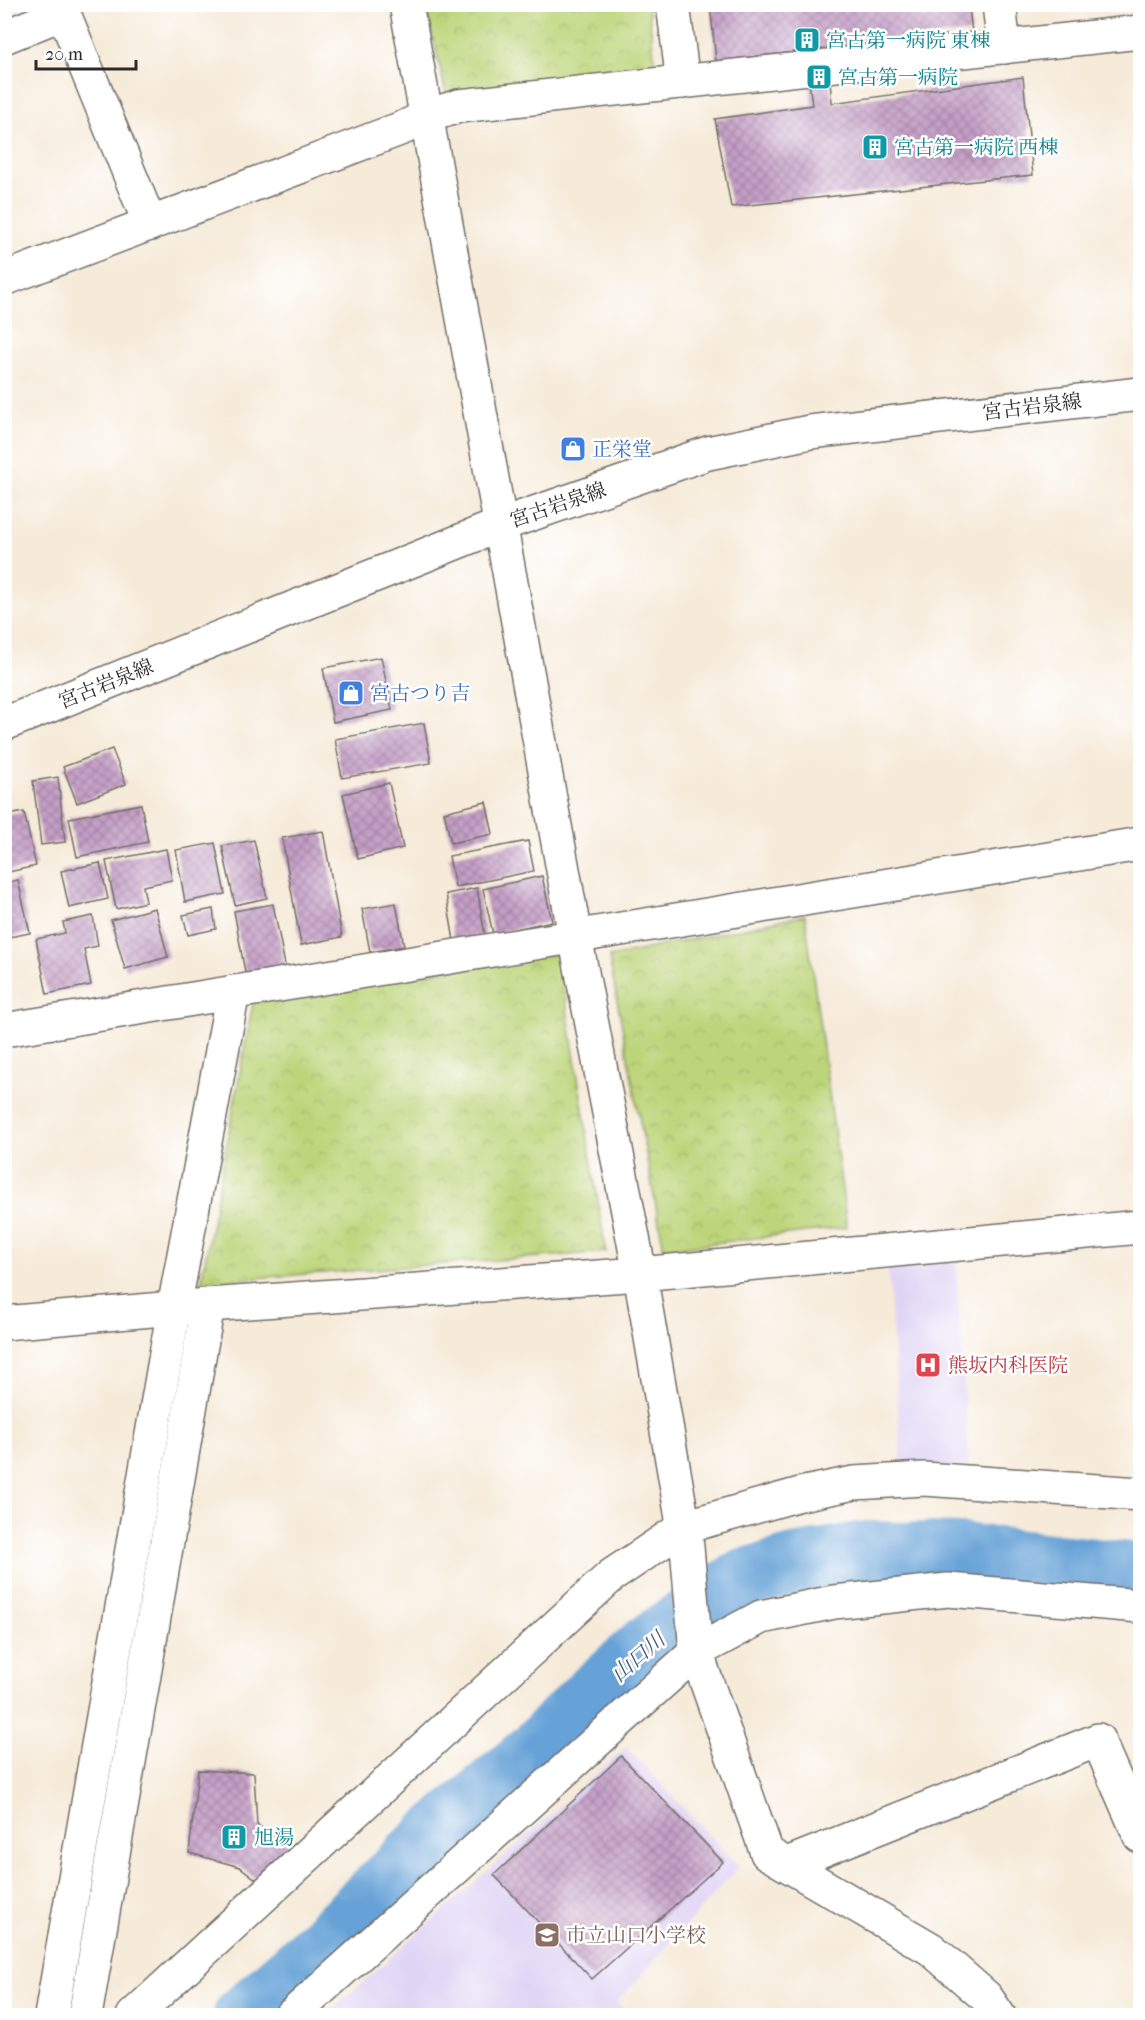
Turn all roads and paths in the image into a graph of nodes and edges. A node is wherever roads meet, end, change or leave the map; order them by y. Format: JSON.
{"nodes":[{"id":1,"x":405,"y":4,"type":"edge"},
{"id":2,"x":673,"y":4,"type":"edge"},
{"id":3,"x":999,"y":4,"type":"edge"},
{"id":4,"x":61,"y":9,"type":"edge"},
{"id":5,"x":1140,"y":32,"type":"edge"},
{"id":6,"x":4,"y":37,"type":"edge"},
{"id":7,"x":1004,"y":47,"type":"junction"},
{"id":8,"x":683,"y":82,"type":"junction"},
{"id":9,"x":427,"y":116,"type":"junction"},
{"id":10,"x":150,"y":224,"type":"junction"},
{"id":11,"x":4,"y":279,"type":"edge"},
{"id":12,"x":1140,"y":394,"type":"edge"},
{"id":13,"x":500,"y":525,"type":"junction"},
{"id":14,"x":4,"y":724,"type":"edge"},
{"id":15,"x":1140,"y":844,"type":"edge"},
{"id":16,"x":575,"y":936,"type":"junction"},
{"id":17,"x":233,"y":992,"type":"junction"},
{"id":18,"x":4,"y":1029,"type":"edge"},
{"id":19,"x":1140,"y":1227,"type":"edge"},
{"id":20,"x":640,"y":1274,"type":"junction"},
{"id":21,"x":207,"y":1305,"type":"junction"},
{"id":22,"x":174,"y":1308,"type":"junction"},
{"id":23,"x":4,"y":1323,"type":"edge"},
{"id":24,"x":1140,"y":1494,"type":"edge"},
{"id":25,"x":685,"y":1538,"type":"junction"},
{"id":26,"x":1140,"y":1606,"type":"edge"},
{"id":27,"x":696,"y":1652,"type":"junction"},
{"id":28,"x":1140,"y":1836,"type":"edge"},
{"id":29,"x":787,"y":1864,"type":"junction"},
{"id":30,"x":51,"y":2016,"type":"edge"},
{"id":31,"x":85,"y":2016,"type":"edge"},
{"id":32,"x":133,"y":2016,"type":"edge"},
{"id":33,"x":291,"y":2016,"type":"edge"},
{"id":34,"x":999,"y":2016,"type":"edge"}],
"edges":[{"from":1,"to":9,"type":"street"},
{"from":2,"to":8,"type":"street"},
{"from":3,"to":7,"type":"street"},
{"from":4,"to":6,"type":"street"},
{"from":4,"to":10,"type":"street"},
{"from":5,"to":7,"type":"street"},
{"from":7,"to":8,"type":"street"},
{"from":8,"to":9,"type":"street"},
{"from":9,"to":10,"type":"street"},
{"from":9,"to":13,"type":"street"},
{"from":10,"to":11,"type":"street"},
{"from":12,"to":13,"type":"street","name":"宮古岩泉線"},
{"from":13,"to":14,"type":"street","name":"宮古岩泉線"},
{"from":13,"to":16,"type":"street"},
{"from":15,"to":16,"type":"street"},
{"from":16,"to":17,"type":"street"},
{"from":16,"to":20,"type":"street"},
{"from":17,"to":18,"type":"street"},
{"from":17,"to":22,"type":"street"},
{"from":19,"to":20,"type":"street"},
{"from":20,"to":21,"type":"street"},
{"from":20,"to":25,"type":"street"},
{"from":21,"to":22,"type":"street"},
{"from":21,"to":31,"type":"street"},
{"from":22,"to":23,"type":"street"},
{"from":22,"to":30,"type":"street"},
{"from":24,"to":25,"type":"street"},
{"from":25,"to":27,"type":"street"},
{"from":25,"to":32,"type":"street"},
{"from":26,"to":27,"type":"street"},
{"from":27,"to":29,"type":"street"},
{"from":27,"to":33,"type":"street"},
{"from":28,"to":29,"type":"street"},
{"from":29,"to":34,"type":"street"}]}
